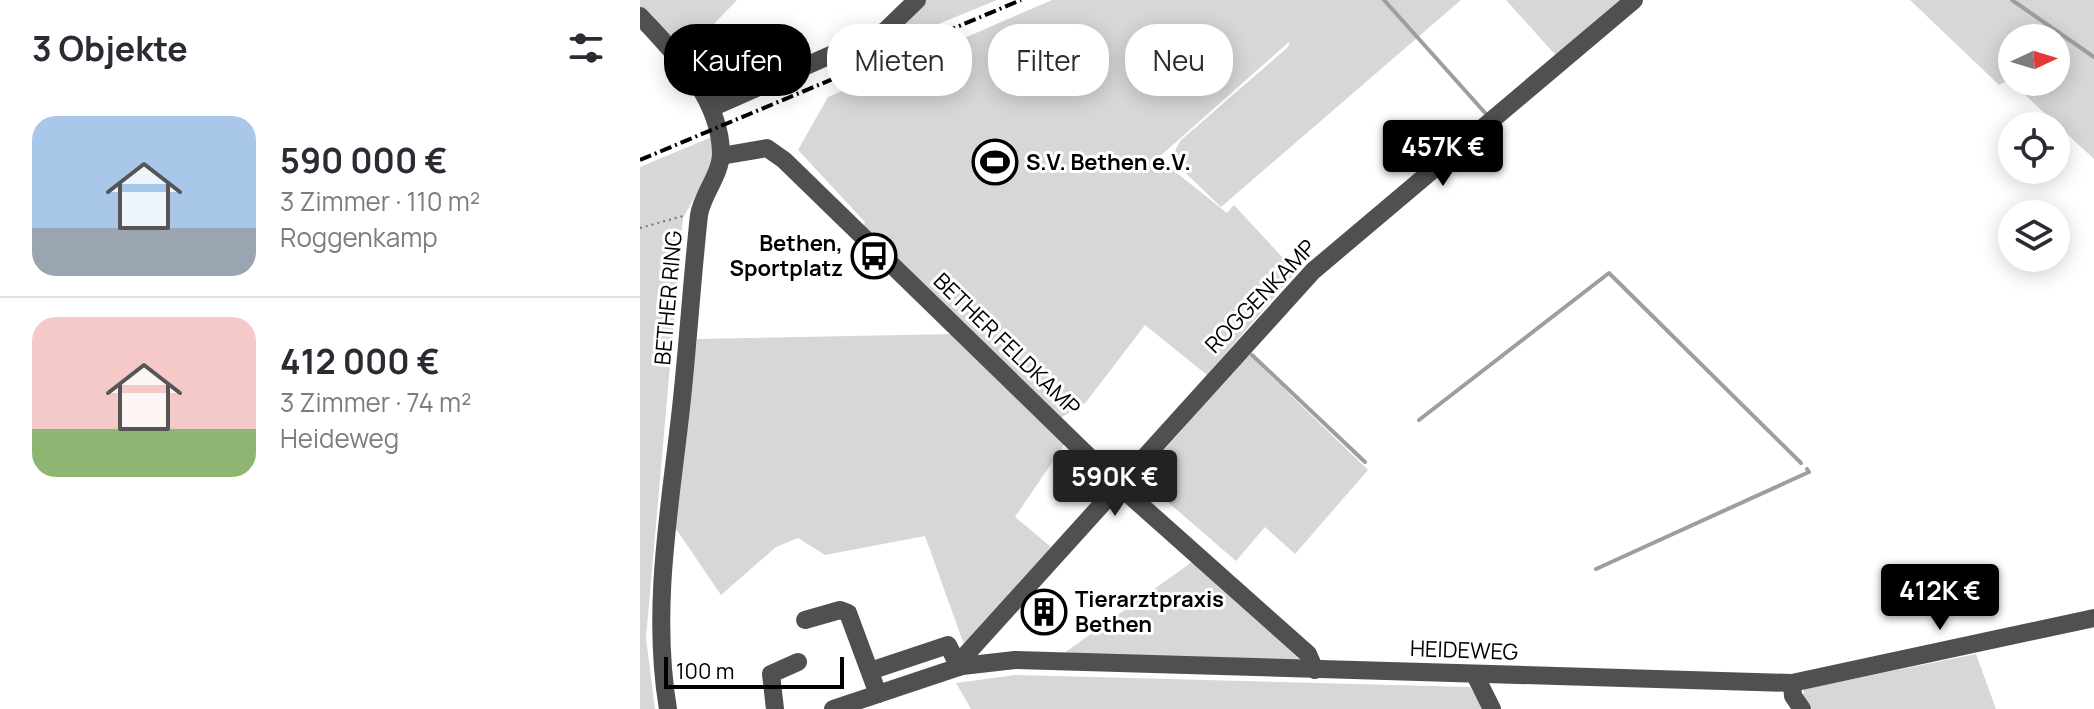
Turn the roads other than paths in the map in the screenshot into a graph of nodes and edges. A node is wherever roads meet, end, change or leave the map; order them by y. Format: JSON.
{"nodes":[{"id":1,"x":917,"y":0,"type":"edge"},
{"id":2,"x":1634,"y":0,"type":"edge"},
{"id":3,"x":640,"y":16,"type":"edge"},
{"id":4,"x":711,"y":108,"type":"junction"},
{"id":5,"x":721,"y":156,"type":"junction"},
{"id":6,"x":1117,"y":484,"type":"junction"},
{"id":7,"x":2094,"y":618,"type":"edge"},
{"id":8,"x":805,"y":620,"type":"dead end"},
{"id":9,"x":798,"y":662,"type":"dead end"},
{"id":10,"x":961,"y":666,"type":"junction"},
{"id":11,"x":1315,"y":670,"type":"junction"},
{"id":12,"x":870,"y":671,"type":"junction"},
{"id":13,"x":1475,"y":675,"type":"junction"},
{"id":14,"x":1792,"y":683,"type":"junction"},
{"id":15,"x":878,"y":694,"type":"junction"},
{"id":16,"x":668,"y":709,"type":"edge"},
{"id":17,"x":775,"y":709,"type":"edge"},
{"id":18,"x":833,"y":709,"type":"edge"},
{"id":19,"x":1492,"y":709,"type":"edge"},
{"id":20,"x":1802,"y":709,"type":"edge"}],
"edges":[{"from":1,"to":4,"type":"street"},
{"from":2,"to":6,"type":"street","name":"ROGGENKAMP"},
{"from":3,"to":4,"type":"street"},
{"from":4,"to":5,"type":"street"},
{"from":5,"to":6,"type":"street","name":"BETHER FELDKAMP"},
{"from":5,"to":16,"type":"street","name":"BETHER RING"},
{"from":6,"to":10,"type":"street","name":"ROGGENKAMP"},
{"from":6,"to":11,"type":"street","name":"BETHER FELDKAMP"},
{"from":7,"to":14,"type":"street","name":"HEIDEWEG"},
{"from":8,"to":12,"type":"street"},
{"from":9,"to":17,"type":"street"},
{"from":10,"to":11,"type":"street","name":"HEIDEWEG"},
{"from":10,"to":12,"type":"street"},
{"from":10,"to":15,"type":"street","name":"HEIDEWEG"},
{"from":11,"to":13,"type":"street","name":"HEIDEWEG"},
{"from":12,"to":15,"type":"street"},
{"from":13,"to":14,"type":"street","name":"HEIDEWEG"},
{"from":13,"to":19,"type":"street"},
{"from":14,"to":20,"type":"street"},
{"from":15,"to":18,"type":"street","name":"HEIDEWEG"}]}
